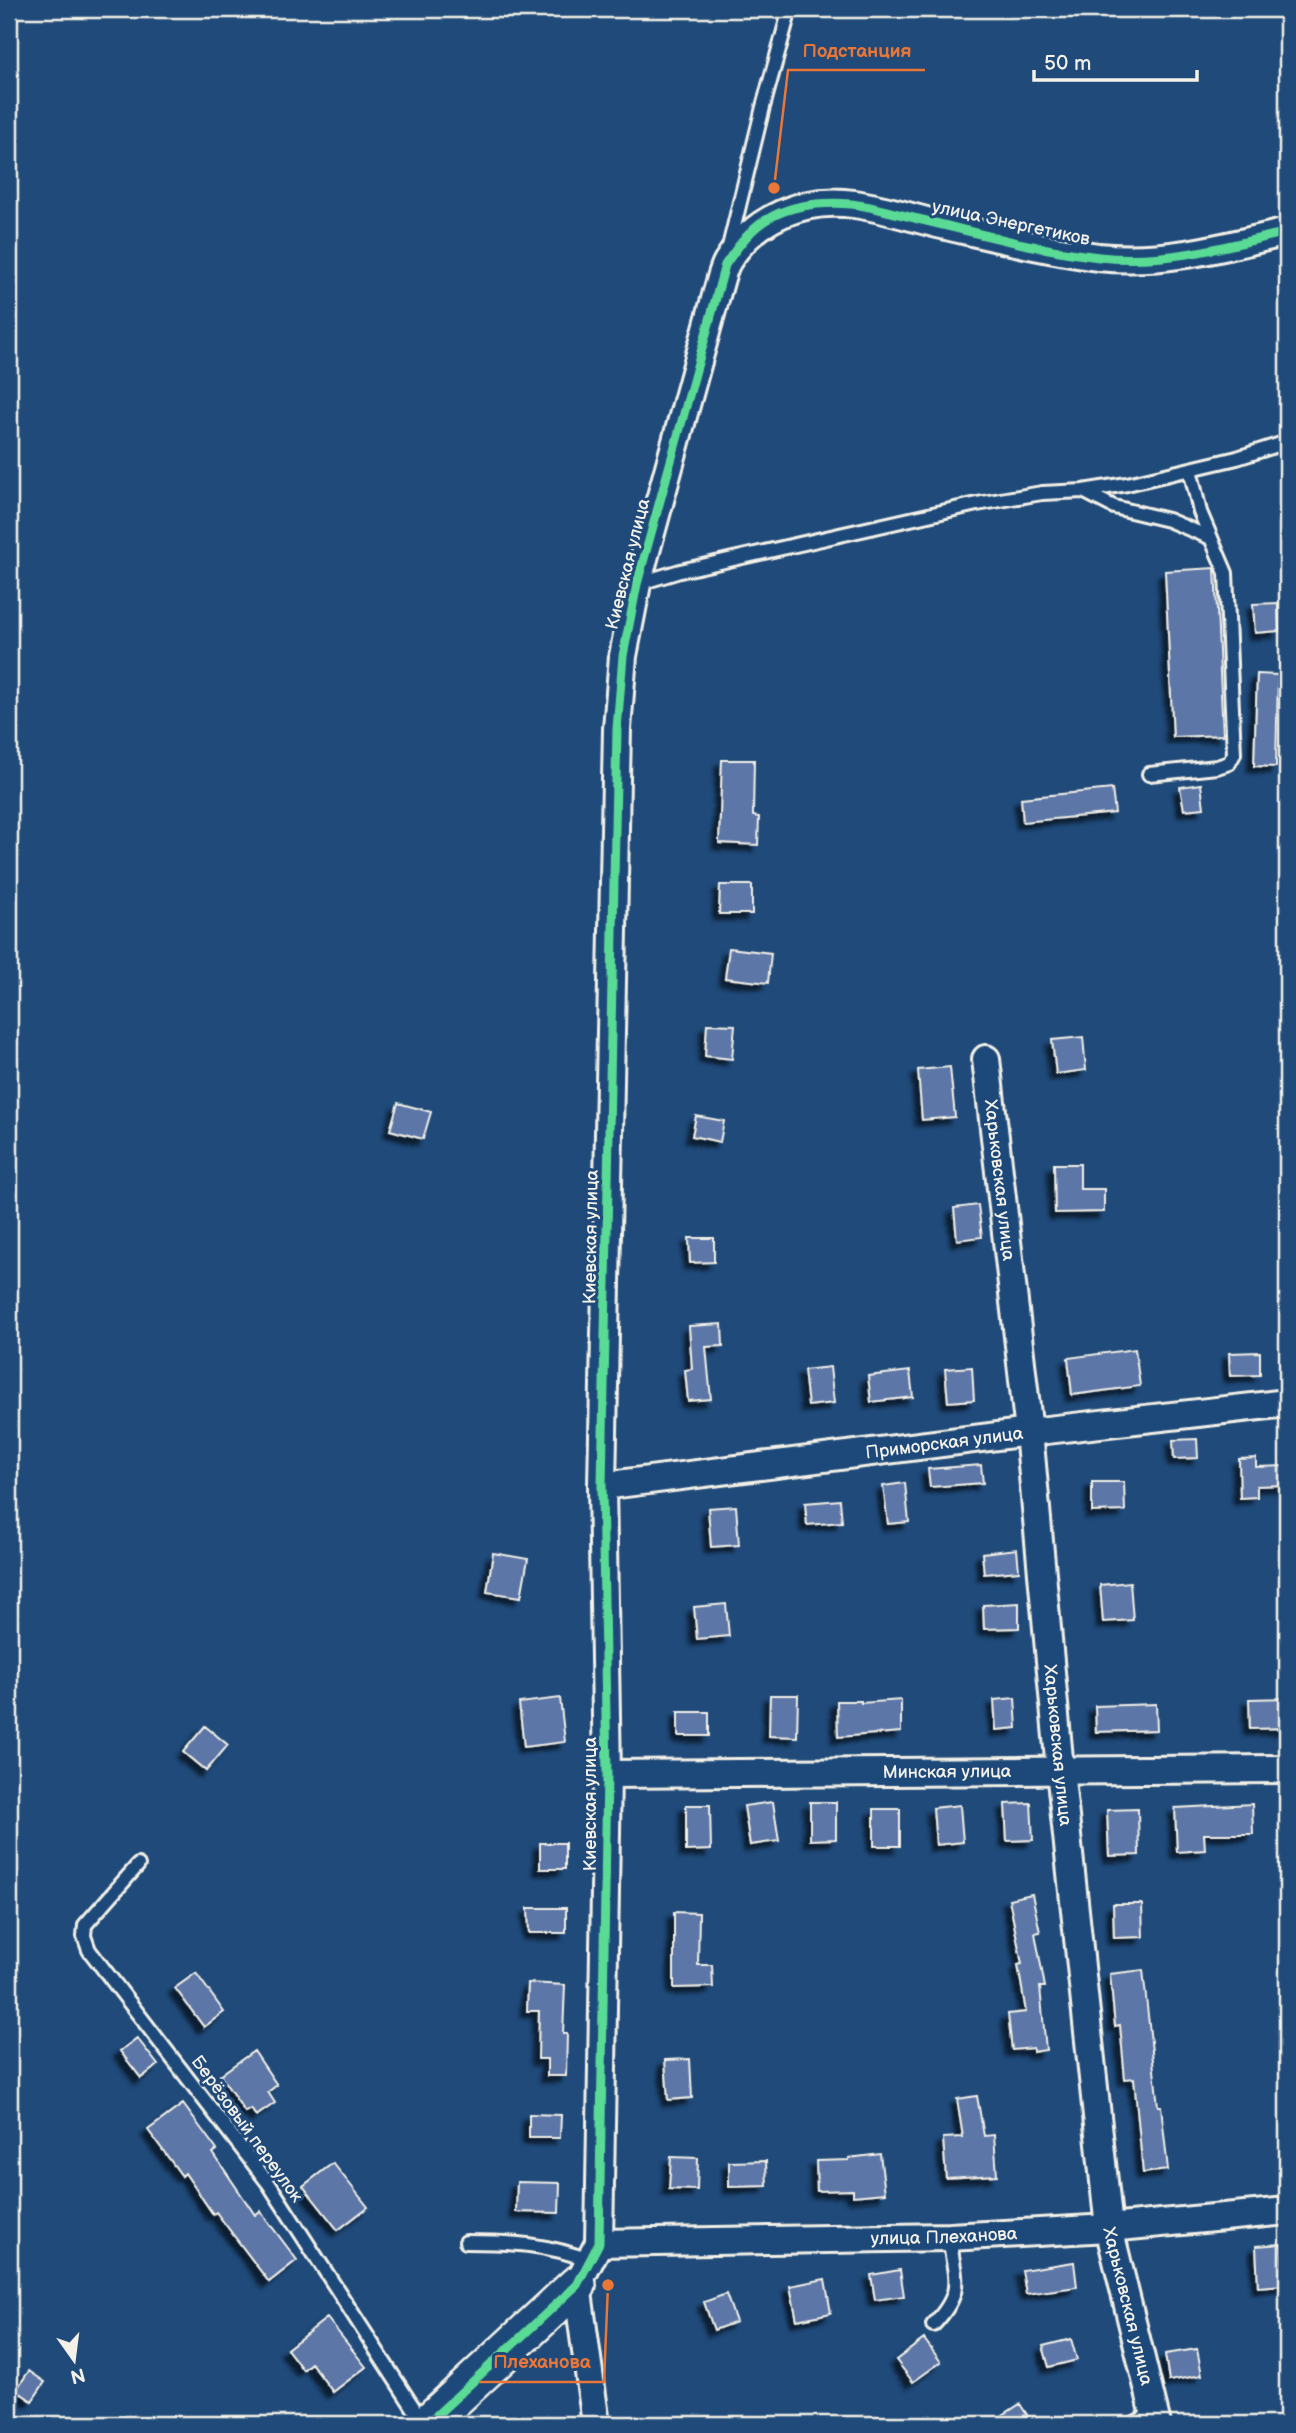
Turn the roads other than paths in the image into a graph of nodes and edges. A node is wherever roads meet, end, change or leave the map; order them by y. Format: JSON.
{"nodes":[{"id":1,"x":790,"y":9,"type":"edge"},
{"id":2,"x":772,"y":216,"type":"joint"},
{"id":3,"x":1287,"y":232,"type":"edge"},
{"id":4,"x":725,"y":265,"type":"junction"},
{"id":5,"x":1287,"y":442,"type":"edge"},
{"id":6,"x":1190,"y":469,"type":"junction"},
{"id":7,"x":1083,"y":491,"type":"junction"},
{"id":8,"x":1211,"y":538,"type":"junction"},
{"id":9,"x":637,"y":584,"type":"junction"},
{"id":10,"x":1149,"y":774,"type":"dead end"},
{"id":11,"x":986,"y":1059,"type":"dead end"},
{"id":12,"x":1287,"y":1403,"type":"edge"},
{"id":13,"x":1029,"y":1432,"type":"junction"},
{"id":14,"x":602,"y":1486,"type":"junction"},
{"id":15,"x":1287,"y":1769,"type":"edge"},
{"id":16,"x":1060,"y":1770,"type":"junction"},
{"id":17,"x":607,"y":1774,"type":"junction"},
{"id":18,"x":138,"y":1865,"type":"dead end"},
{"id":19,"x":1287,"y":2211,"type":"edge"},
{"id":20,"x":1109,"y":2228,"type":"junction"},
{"id":21,"x":949,"y":2237,"type":"junction"},
{"id":22,"x":466,"y":2242,"type":"dead end"},
{"id":23,"x":589,"y":2263,"type":"junction"},
{"id":24,"x":933,"y":2325,"type":"dead end"},
{"id":25,"x":1148,"y":2420,"type":"edge"},
{"id":26,"x":425,"y":2424,"type":"edge"},
{"id":27,"x":596,"y":2424,"type":"edge"}],
"edges":[{"from":1,"to":4,"type":"lane"},
{"from":2,"to":3,"type":"street","name":"улица Энергетиков"},
{"from":2,"to":4,"type":"street","name":"Киевская улица"},
{"from":4,"to":9,"type":"street","name":"Киевская улица"},
{"from":5,"to":6,"type":"lane"},
{"from":6,"to":7,"type":"lane"},
{"from":6,"to":8,"type":"lane"},
{"from":7,"to":8,"type":"lane"},
{"from":7,"to":9,"type":"lane"},
{"from":8,"to":10,"type":"lane"},
{"from":9,"to":14,"type":"street","name":"Киевская улица"},
{"from":11,"to":13,"type":"street","name":"Харьковская улица"},
{"from":12,"to":13,"type":"street","name":"Приморская улица"},
{"from":13,"to":14,"type":"street","name":"Приморская улица"},
{"from":13,"to":16,"type":"street","name":"Харьковская улица"},
{"from":14,"to":17,"type":"street","name":"Киевская улица"},
{"from":15,"to":16,"type":"street","name":"Минская улица"},
{"from":16,"to":17,"type":"street","name":"Минская улица"},
{"from":16,"to":20,"type":"street","name":"Харьковская улица"},
{"from":17,"to":23,"type":"street","name":"Киевская улица"},
{"from":18,"to":26,"type":"lane","name":"Берёзовый переулок"},
{"from":19,"to":20,"type":"street","name":"улица Плеханова"},
{"from":20,"to":21,"type":"street","name":"улица Плеханова"},
{"from":20,"to":25,"type":"street","name":"Харьковская улица"},
{"from":21,"to":23,"type":"street","name":"улица Плеханова"},
{"from":21,"to":24,"type":"lane"},
{"from":22,"to":23,"type":"lane"},
{"from":23,"to":26,"type":"street"},
{"from":23,"to":27,"type":"street","name":"Киевская улица"}]}
